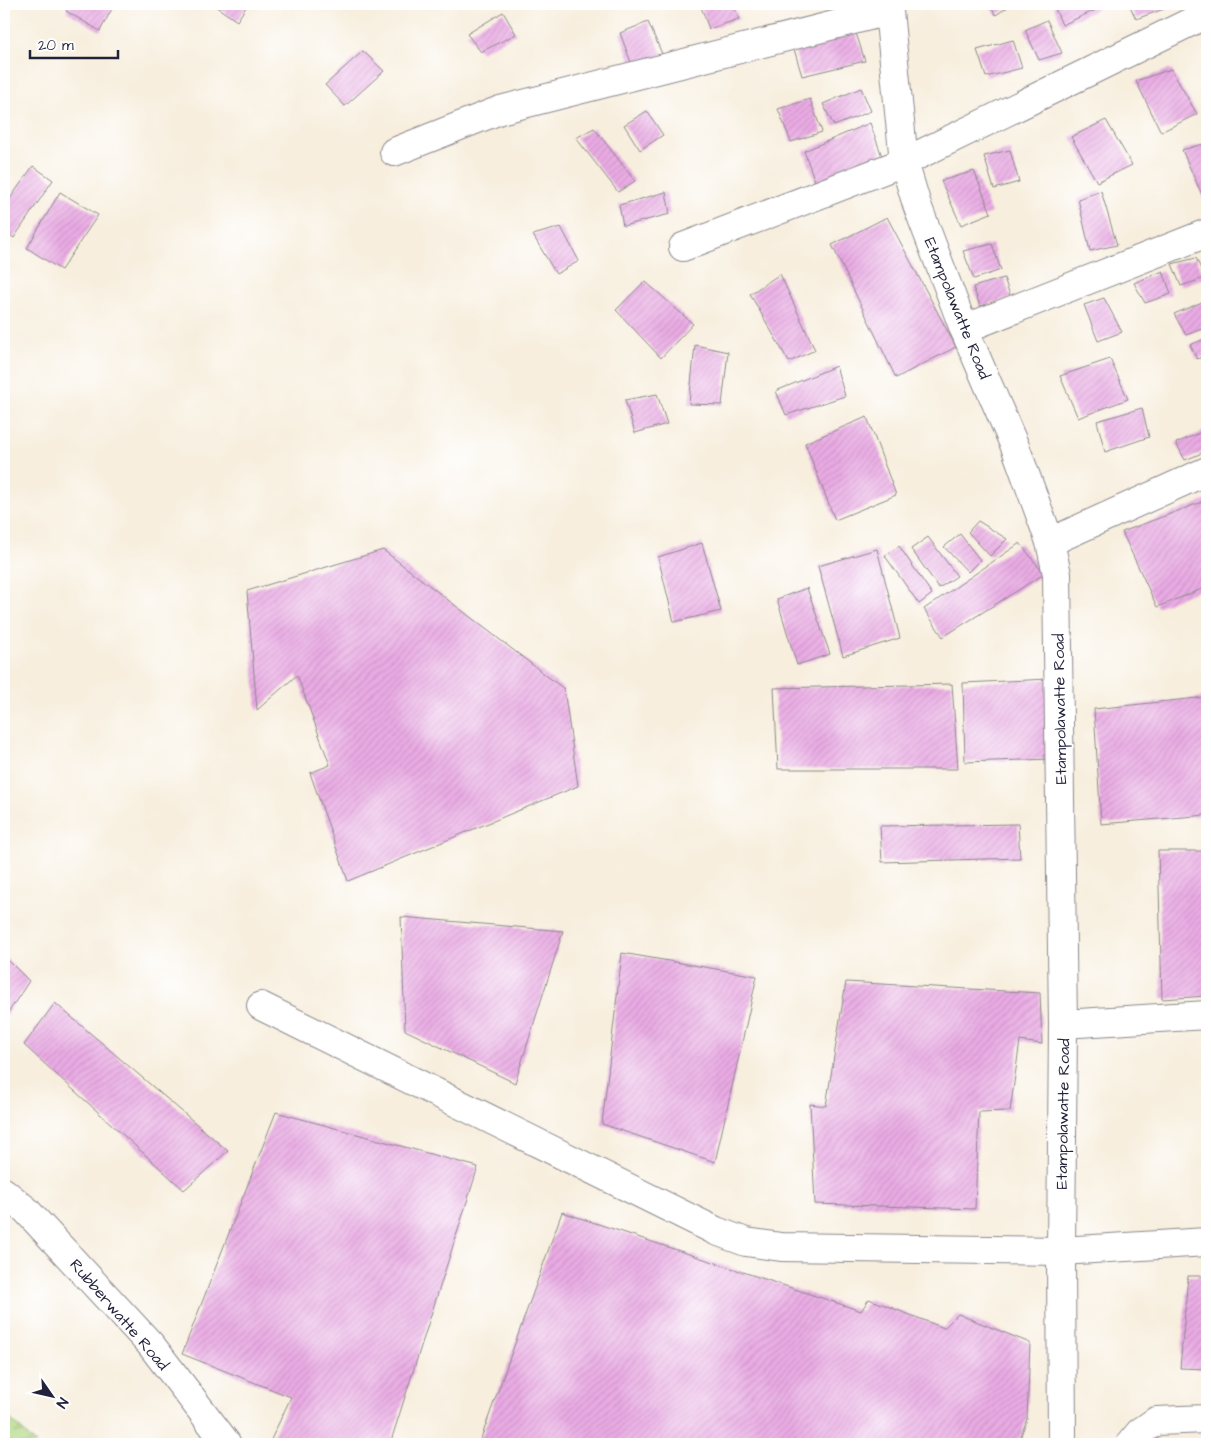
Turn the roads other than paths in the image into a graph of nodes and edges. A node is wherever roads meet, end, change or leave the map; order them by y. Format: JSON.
{"nodes":[{"id":1,"x":888,"y":7,"type":"edge"},
{"id":2,"x":1207,"y":14,"type":"edge"},
{"id":3,"x":394,"y":152,"type":"dead end"},
{"id":4,"x":904,"y":162,"type":"junction"},
{"id":5,"x":1207,"y":233,"type":"edge"},
{"id":6,"x":683,"y":247,"type":"dead end"},
{"id":7,"x":964,"y":329,"type":"junction"},
{"id":8,"x":1207,"y":471,"type":"edge"},
{"id":9,"x":1050,"y":542,"type":"junction"},
{"id":10,"x":261,"y":1006,"type":"dead end"},
{"id":11,"x":1207,"y":1015,"type":"edge"},
{"id":12,"x":1064,"y":1024,"type":"junction"},
{"id":13,"x":4,"y":1192,"type":"edge"},
{"id":14,"x":1207,"y":1242,"type":"edge"},
{"id":15,"x":1061,"y":1251,"type":"junction"},
{"id":16,"x":1207,"y":1419,"type":"edge"},
{"id":17,"x":227,"y":1444,"type":"edge"},
{"id":18,"x":1062,"y":1444,"type":"edge"},
{"id":19,"x":1130,"y":1444,"type":"edge"}],
"edges":[{"from":1,"to":3,"type":"street"},
{"from":1,"to":4,"type":"street","name":"Etampolawatte Road"},
{"from":2,"to":4,"type":"street"},
{"from":4,"to":6,"type":"street"},
{"from":4,"to":7,"type":"street","name":"Etampolawatte Road"},
{"from":5,"to":7,"type":"street"},
{"from":7,"to":9,"type":"street","name":"Etampolawatte Road"},
{"from":8,"to":9,"type":"street"},
{"from":9,"to":12,"type":"street","name":"Etampolawatte Road"},
{"from":10,"to":15,"type":"street"},
{"from":11,"to":12,"type":"street"},
{"from":12,"to":15,"type":"street","name":"Etampolawatte Road"},
{"from":13,"to":17,"type":"street","name":"Rubberwatte Road"},
{"from":14,"to":15,"type":"street"},
{"from":15,"to":18,"type":"street","name":"Etampolawatte Road"},
{"from":16,"to":19,"type":"street"}]}
